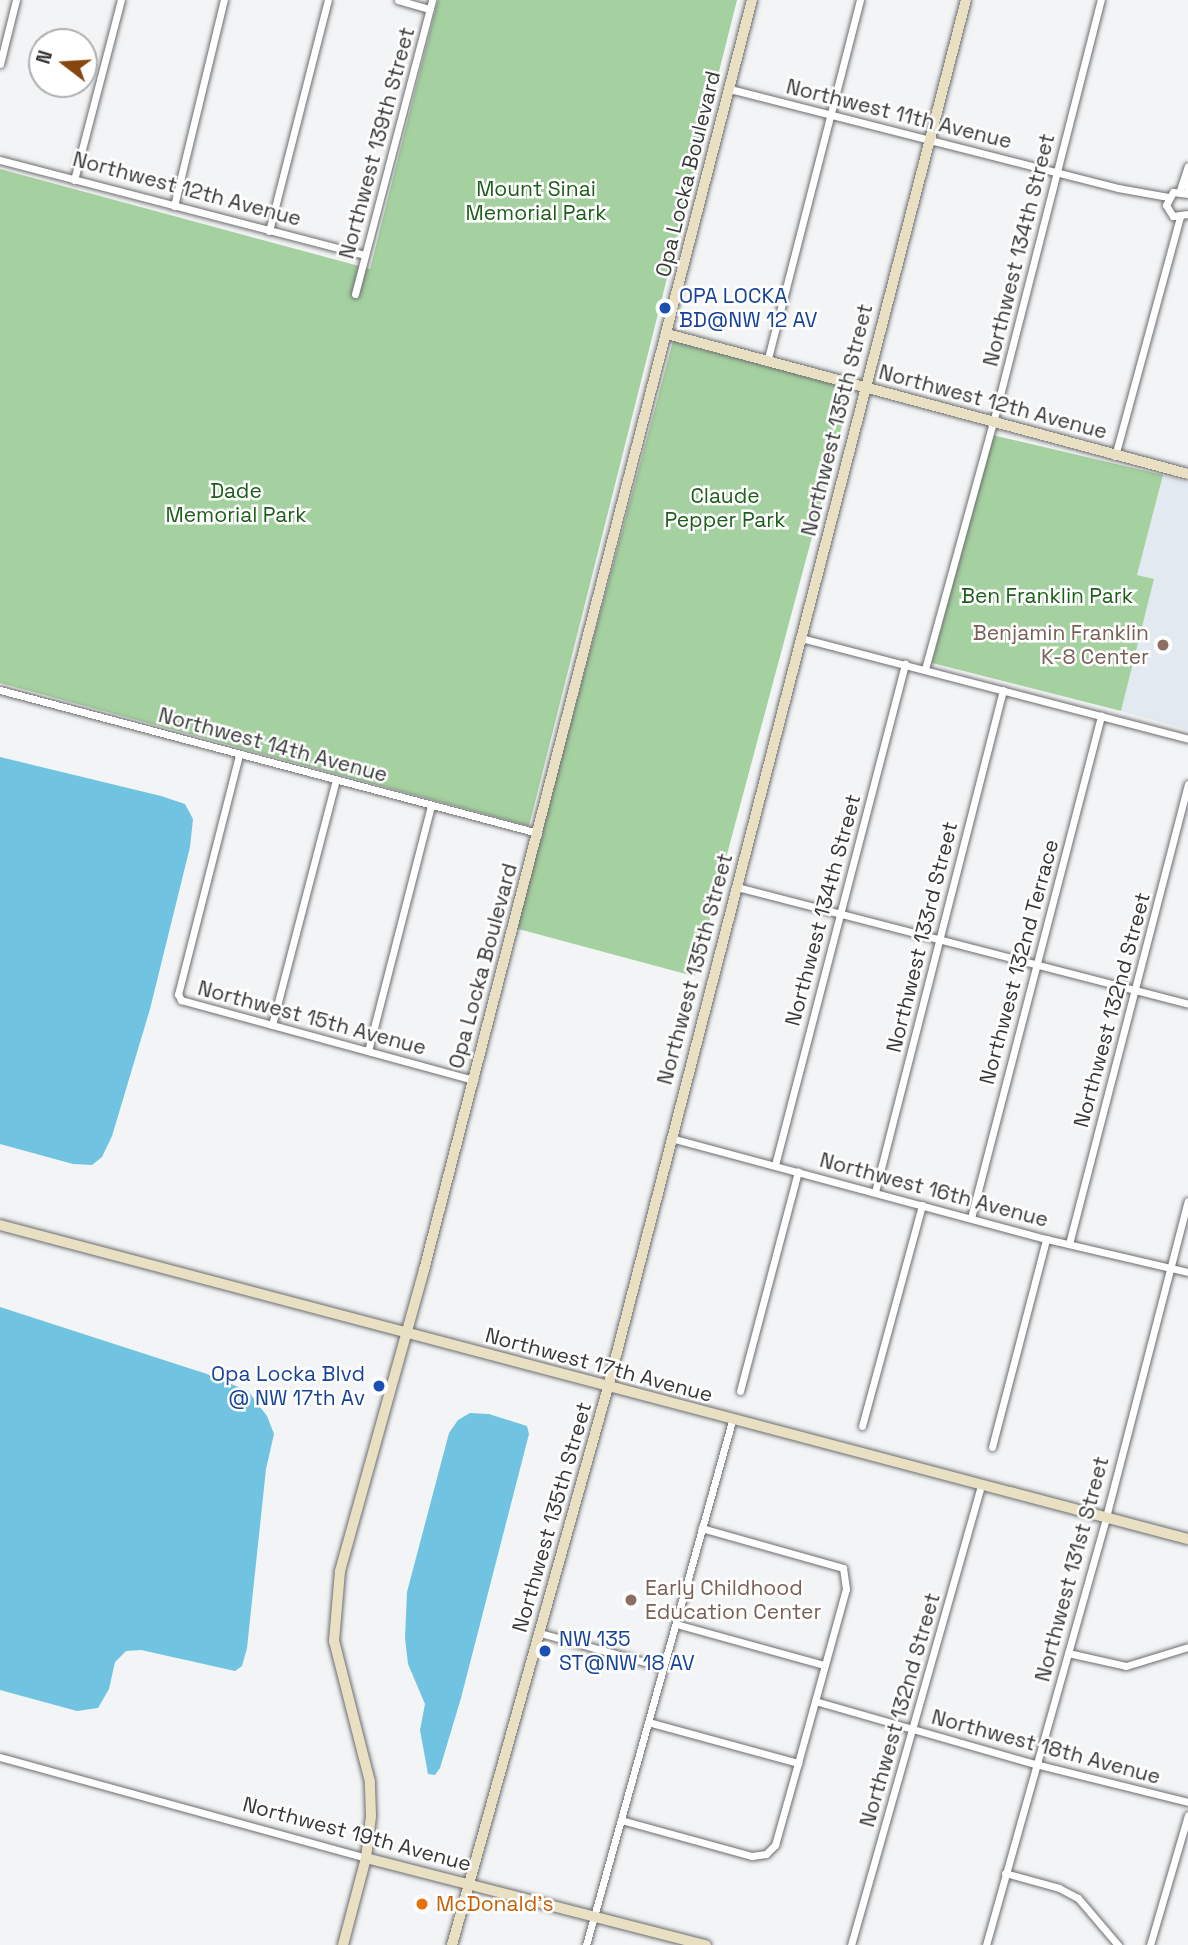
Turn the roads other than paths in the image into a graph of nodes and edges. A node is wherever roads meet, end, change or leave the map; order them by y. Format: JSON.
{"nodes":[{"id":1,"x":16,"y":0,"type":"edge"},
{"id":2,"x":121,"y":0,"type":"edge"},
{"id":3,"x":224,"y":0,"type":"edge"},
{"id":4,"x":328,"y":0,"type":"edge"},
{"id":5,"x":398,"y":0,"type":"edge"},
{"id":6,"x":432,"y":0,"type":"edge"},
{"id":7,"x":752,"y":0,"type":"edge"},
{"id":8,"x":860,"y":0,"type":"edge"},
{"id":9,"x":966,"y":0,"type":"edge"},
{"id":10,"x":1101,"y":0,"type":"edge"},
{"id":11,"x":430,"y":9,"type":"junction"},
{"id":12,"x":0,"y":64,"type":"edge"},
{"id":13,"x":730,"y":89,"type":"junction"},
{"id":14,"x":830,"y":114,"type":"junction"},
{"id":15,"x":930,"y":140,"type":"junction"},
{"id":16,"x":0,"y":160,"type":"edge"},
{"id":17,"x":1188,"y":166,"type":"edge"},
{"id":18,"x":1057,"y":173,"type":"junction"},
{"id":19,"x":74,"y":180,"type":"junction"},
{"id":20,"x":1188,"y":182,"type":"edge"},
{"id":21,"x":1185,"y":192,"type":"edge"},
{"id":22,"x":1167,"y":201,"type":"junction"},
{"id":23,"x":174,"y":206,"type":"junction"},
{"id":24,"x":1180,"y":216,"type":"edge"},
{"id":25,"x":269,"y":231,"type":"junction"},
{"id":26,"x":365,"y":256,"type":"junction"},
{"id":27,"x":355,"y":294,"type":"dead end"},
{"id":28,"x":667,"y":334,"type":"junction"},
{"id":29,"x":767,"y":362,"type":"junction"},
{"id":30,"x":866,"y":387,"type":"junction"},
{"id":31,"x":991,"y":422,"type":"junction"},
{"id":32,"x":1115,"y":456,"type":"junction"},
{"id":33,"x":1188,"y":474,"type":"edge"},
{"id":34,"x":801,"y":638,"type":"junction"},
{"id":35,"x":905,"y":664,"type":"junction"},
{"id":36,"x":925,"y":669,"type":"junction"},
{"id":37,"x":1003,"y":690,"type":"junction"},
{"id":38,"x":0,"y":691,"type":"edge"},
{"id":39,"x":1101,"y":716,"type":"junction"},
{"id":40,"x":1188,"y":739,"type":"edge"},
{"id":41,"x":239,"y":755,"type":"junction"},
{"id":42,"x":336,"y":780,"type":"junction"},
{"id":43,"x":1188,"y":784,"type":"edge"},
{"id":44,"x":431,"y":805,"type":"junction"},
{"id":45,"x":538,"y":833,"type":"junction"},
{"id":46,"x":737,"y":887,"type":"junction"},
{"id":47,"x":840,"y":914,"type":"junction"},
{"id":48,"x":939,"y":940,"type":"junction"},
{"id":49,"x":1036,"y":964,"type":"junction"},
{"id":50,"x":1135,"y":989,"type":"junction"},
{"id":51,"x":1188,"y":1004,"type":"edge"},
{"id":52,"x":272,"y":1025,"type":"junction"},
{"id":53,"x":368,"y":1051,"type":"junction"},
{"id":54,"x":474,"y":1080,"type":"junction"},
{"id":55,"x":671,"y":1138,"type":"junction"},
{"id":56,"x":775,"y":1165,"type":"junction"},
{"id":57,"x":798,"y":1172,"type":"junction"},
{"id":58,"x":874,"y":1192,"type":"junction"},
{"id":59,"x":1188,"y":1201,"type":"edge"},
{"id":60,"x":922,"y":1205,"type":"junction"},
{"id":61,"x":971,"y":1218,"type":"junction"},
{"id":62,"x":0,"y":1226,"type":"edge"},
{"id":63,"x":1046,"y":1239,"type":"junction"},
{"id":64,"x":1069,"y":1244,"type":"junction"},
{"id":65,"x":1171,"y":1268,"type":"junction"},
{"id":66,"x":1188,"y":1272,"type":"edge"},
{"id":67,"x":406,"y":1333,"type":"junction"},
{"id":68,"x":608,"y":1387,"type":"junction"},
{"id":69,"x":740,"y":1391,"type":"dead end"},
{"id":70,"x":732,"y":1421,"type":"junction"},
{"id":71,"x":862,"y":1426,"type":"dead end"},
{"id":72,"x":992,"y":1447,"type":"dead end"},
{"id":73,"x":981,"y":1485,"type":"junction"},
{"id":74,"x":1106,"y":1517,"type":"junction"},
{"id":75,"x":702,"y":1528,"type":"junction"},
{"id":76,"x":1188,"y":1539,"type":"edge"},
{"id":77,"x":676,"y":1624,"type":"junction"},
{"id":78,"x":540,"y":1633,"type":"junction"},
{"id":79,"x":1188,"y":1647,"type":"edge"},
{"id":80,"x":1068,"y":1653,"type":"junction"},
{"id":81,"x":824,"y":1665,"type":"junction"},
{"id":82,"x":663,"y":1667,"type":"junction"},
{"id":83,"x":815,"y":1701,"type":"junction"},
{"id":84,"x":648,"y":1722,"type":"junction"},
{"id":85,"x":913,"y":1730,"type":"junction"},
{"id":86,"x":0,"y":1757,"type":"edge"},
{"id":87,"x":798,"y":1763,"type":"junction"},
{"id":88,"x":1035,"y":1764,"type":"junction"},
{"id":89,"x":1188,"y":1802,"type":"edge"},
{"id":90,"x":1188,"y":1815,"type":"edge"},
{"id":91,"x":621,"y":1820,"type":"junction"},
{"id":92,"x":366,"y":1858,"type":"junction"},
{"id":93,"x":1005,"y":1873,"type":"junction"},
{"id":94,"x":468,"y":1884,"type":"junction"},
{"id":95,"x":594,"y":1915,"type":"junction"},
{"id":96,"x":343,"y":1945,"type":"edge"},
{"id":97,"x":452,"y":1945,"type":"edge"},
{"id":98,"x":586,"y":1945,"type":"edge"},
{"id":99,"x":706,"y":1945,"type":"edge"},
{"id":100,"x":851,"y":1945,"type":"edge"},
{"id":101,"x":986,"y":1945,"type":"edge"},
{"id":102,"x":1118,"y":1945,"type":"edge"},
{"id":103,"x":1150,"y":1945,"type":"edge"}],
"edges":[{"from":1,"to":12,"type":"street"},
{"from":2,"to":19,"type":"street"},
{"from":3,"to":23,"type":"street"},
{"from":4,"to":25,"type":"street"},
{"from":5,"to":11,"type":"street"},
{"from":6,"to":11,"type":"street","name":"Northwest 139th Street"},
{"from":7,"to":13,"type":"main road","name":"Opa Locka Boulevard"},
{"from":8,"to":14,"type":"street"},
{"from":9,"to":15,"type":"main road","name":"Northwest 135th Street"},
{"from":10,"to":18,"type":"street","name":"Northwest 134th Street"},
{"from":11,"to":26,"type":"street","name":"Northwest 139th Street"},
{"from":13,"to":14,"type":"street","name":"Northwest 11th Avenue"},
{"from":13,"to":28,"type":"main road","name":"Opa Locka Boulevard"},
{"from":14,"to":15,"type":"street","name":"Northwest 11th Avenue"},
{"from":14,"to":29,"type":"street"},
{"from":15,"to":18,"type":"street","name":"Northwest 11th Avenue"},
{"from":15,"to":30,"type":"main road","name":"Northwest 135th Street"},
{"from":16,"to":19,"type":"street","name":"Northwest 12th Avenue"},
{"from":17,"to":21,"type":"street"},
{"from":18,"to":22,"type":"street","name":"Northwest 11th Avenue"},
{"from":18,"to":31,"type":"street","name":"Northwest 134th Street"},
{"from":19,"to":23,"type":"street","name":"Northwest 12th Avenue"},
{"from":20,"to":21,"type":"street"},
{"from":21,"to":22,"type":"street"},
{"from":22,"to":24,"type":"street"},
{"from":23,"to":25,"type":"street","name":"Northwest 12th Avenue"},
{"from":24,"to":32,"type":"street"},
{"from":25,"to":26,"type":"street","name":"Northwest 12th Avenue"},
{"from":26,"to":27,"type":"street","name":"Northwest 139th Street"},
{"from":28,"to":29,"type":"main road","name":"Northwest 12th Avenue"},
{"from":28,"to":45,"type":"main road","name":"Opa Locka Boulevard"},
{"from":29,"to":30,"type":"main road","name":"Northwest 12th Avenue"},
{"from":30,"to":31,"type":"main road","name":"Northwest 12th Avenue"},
{"from":30,"to":34,"type":"main road","name":"Northwest 135th Street"},
{"from":31,"to":32,"type":"main road","name":"Northwest 12th Avenue"},
{"from":31,"to":36,"type":"street","name":"Northwest 134th Street"},
{"from":32,"to":33,"type":"main road","name":"Northwest 12th Avenue"},
{"from":34,"to":35,"type":"street"},
{"from":34,"to":46,"type":"main road","name":"Northwest 135th Street"},
{"from":35,"to":36,"type":"street"},
{"from":35,"to":47,"type":"street","name":"Northwest 134th Street"},
{"from":36,"to":37,"type":"street"},
{"from":37,"to":39,"type":"street"},
{"from":37,"to":48,"type":"street","name":"Northwest 133rd Street"},
{"from":38,"to":41,"type":"street","name":"Northwest 14th Avenue"},
{"from":39,"to":40,"type":"street"},
{"from":39,"to":49,"type":"street","name":"Northwest 132nd Terrace"},
{"from":41,"to":42,"type":"street","name":"Northwest 14th Avenue"},
{"from":41,"to":52,"type":"street","name":"Northwest 15th Avenue"},
{"from":42,"to":44,"type":"street","name":"Northwest 14th Avenue"},
{"from":42,"to":52,"type":"street"},
{"from":43,"to":50,"type":"street","name":"Northwest 132nd Street"},
{"from":44,"to":45,"type":"street","name":"Northwest 14th Avenue"},
{"from":44,"to":53,"type":"street"},
{"from":45,"to":54,"type":"main road","name":"Opa Locka Boulevard"},
{"from":46,"to":47,"type":"street"},
{"from":46,"to":55,"type":"main road","name":"Northwest 135th Street"},
{"from":47,"to":48,"type":"street"},
{"from":47,"to":56,"type":"street","name":"Northwest 134th Street"},
{"from":48,"to":49,"type":"street"},
{"from":48,"to":58,"type":"street","name":"Northwest 133rd Street"},
{"from":49,"to":50,"type":"street"},
{"from":49,"to":61,"type":"street","name":"Northwest 132nd Terrace"},
{"from":50,"to":51,"type":"street"},
{"from":50,"to":64,"type":"street","name":"Northwest 132nd Street"},
{"from":52,"to":53,"type":"street","name":"Northwest 15th Avenue"},
{"from":53,"to":54,"type":"street","name":"Northwest 15th Avenue"},
{"from":54,"to":67,"type":"main road","name":"Opa Locka Boulevard"},
{"from":55,"to":56,"type":"street","name":"Northwest 16th Avenue"},
{"from":55,"to":68,"type":"main road","name":"Northwest 135th Street"},
{"from":56,"to":57,"type":"street","name":"Northwest 16th Avenue"},
{"from":57,"to":58,"type":"street","name":"Northwest 16th Avenue"},
{"from":57,"to":69,"type":"street"},
{"from":58,"to":60,"type":"street","name":"Northwest 16th Avenue"},
{"from":59,"to":65,"type":"street","name":"Northwest 131st Street"},
{"from":60,"to":61,"type":"street","name":"Northwest 16th Avenue"},
{"from":60,"to":71,"type":"street"},
{"from":61,"to":63,"type":"street","name":"Northwest 16th Avenue"},
{"from":62,"to":67,"type":"main road","name":"Northwest 17th Avenue"},
{"from":63,"to":64,"type":"street","name":"Northwest 16th Avenue"},
{"from":63,"to":72,"type":"street"},
{"from":64,"to":65,"type":"street","name":"Northwest 16th Avenue"},
{"from":65,"to":66,"type":"street","name":"Northwest 16th Avenue"},
{"from":65,"to":74,"type":"street","name":"Northwest 131st Street"},
{"from":67,"to":68,"type":"main road","name":"Northwest 17th Avenue"},
{"from":67,"to":92,"type":"main road","name":"Opa Locka Boulevard"},
{"from":68,"to":70,"type":"main road","name":"Northwest 17th Avenue"},
{"from":68,"to":78,"type":"main road","name":"Northwest 135th Street"},
{"from":70,"to":73,"type":"main road","name":"Northwest 17th Avenue"},
{"from":70,"to":75,"type":"street"},
{"from":73,"to":74,"type":"main road","name":"Northwest 17th Avenue"},
{"from":73,"to":85,"type":"street","name":"Northwest 132nd Street"},
{"from":74,"to":76,"type":"main road","name":"Northwest 17th Avenue"},
{"from":74,"to":80,"type":"street","name":"Northwest 131st Street"},
{"from":75,"to":77,"type":"street"},
{"from":75,"to":81,"type":"street"},
{"from":77,"to":81,"type":"street"},
{"from":77,"to":82,"type":"street"},
{"from":78,"to":82,"type":"street"},
{"from":78,"to":94,"type":"main road","name":"Northwest 135th Street"},
{"from":79,"to":80,"type":"street"},
{"from":80,"to":88,"type":"street","name":"Northwest 131st Street"},
{"from":81,"to":83,"type":"street"},
{"from":82,"to":84,"type":"street"},
{"from":83,"to":85,"type":"street","name":"Northwest 18th Avenue"},
{"from":83,"to":87,"type":"street"},
{"from":84,"to":87,"type":"street"},
{"from":84,"to":91,"type":"street"},
{"from":85,"to":88,"type":"street","name":"Northwest 18th Avenue"},
{"from":85,"to":100,"type":"street","name":"Northwest 132nd Street"},
{"from":86,"to":92,"type":"street","name":"Northwest 19th Avenue"},
{"from":87,"to":91,"type":"street"},
{"from":88,"to":89,"type":"street","name":"Northwest 18th Avenue"},
{"from":88,"to":93,"type":"street","name":"Northwest 131st Street"},
{"from":90,"to":103,"type":"street"},
{"from":91,"to":95,"type":"street"},
{"from":92,"to":94,"type":"main road","name":"Northwest 19th Avenue"},
{"from":92,"to":96,"type":"main road","name":"Opa Locka Boulevard"},
{"from":93,"to":101,"type":"street","name":"Northwest 131st Street"},
{"from":93,"to":102,"type":"street"},
{"from":94,"to":95,"type":"main road","name":"Northwest 19th Avenue"},
{"from":94,"to":97,"type":"main road","name":"Northwest 135th Street"},
{"from":95,"to":98,"type":"street"},
{"from":95,"to":99,"type":"main road","name":"Northwest 19th Avenue"}]}
